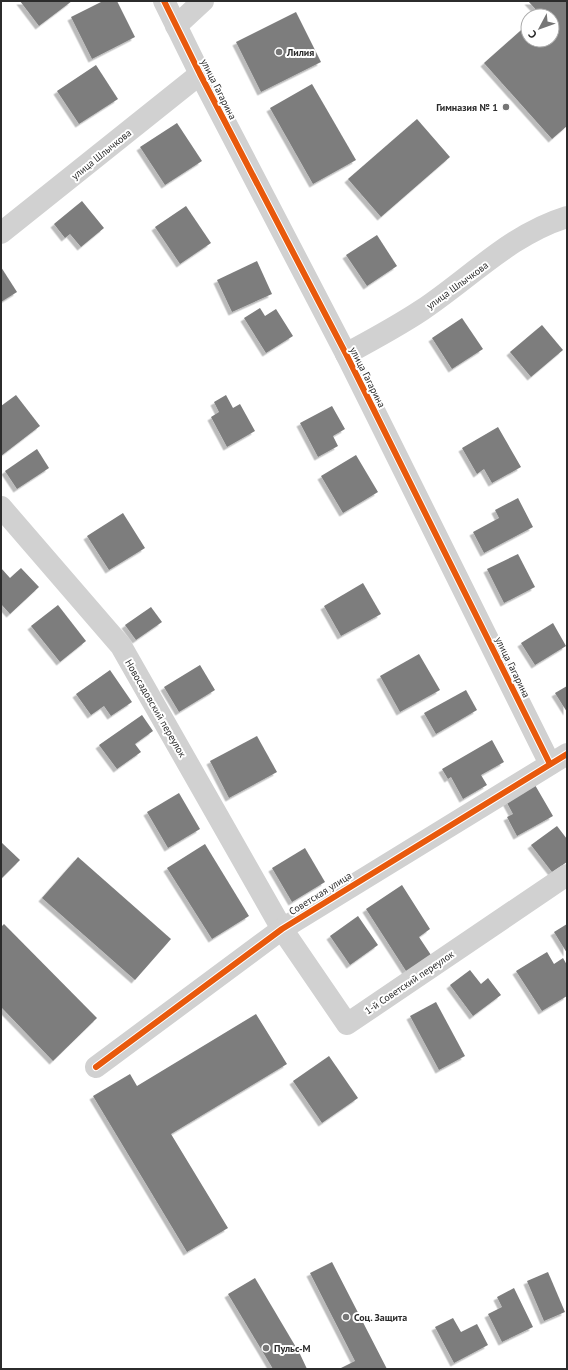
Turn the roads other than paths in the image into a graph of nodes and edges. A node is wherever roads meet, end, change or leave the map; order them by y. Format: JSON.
{"nodes":[{"id":1,"x":164,"y":1,"type":"edge"},
{"id":2,"x":203,"y":1,"type":"edge"},
{"id":3,"x":176,"y":26,"type":"junction"},
{"id":4,"x":200,"y":74,"type":"junction"},
{"id":5,"x":567,"y":217,"type":"edge"},
{"id":6,"x":1,"y":232,"type":"edge"},
{"id":7,"x":346,"y":354,"type":"junction"},
{"id":8,"x":1,"y":507,"type":"edge"},
{"id":9,"x":558,"y":759,"type":"edge"},
{"id":10,"x":567,"y":875,"type":"edge"},
{"id":11,"x":282,"y":929,"type":"junction"},
{"id":12,"x":96,"y":1067,"type":"dead end"}],
"edges":[{"from":1,"to":3,"type":"street","name":"улица Гагарина"},
{"from":2,"to":3,"type":"street"},
{"from":3,"to":4,"type":"street","name":"улица Гагарина"},
{"from":4,"to":6,"type":"street","name":"улица Шлычкова"},
{"from":4,"to":7,"type":"street","name":"улица Гагарина"},
{"from":5,"to":7,"type":"street","name":"улица Шлычкова"},
{"from":7,"to":9,"type":"street","name":"улица Гагарина"},
{"from":8,"to":11,"type":"street","name":"Новосадовский переулок"},
{"from":9,"to":11,"type":"street","name":"Советская улица"},
{"from":10,"to":11,"type":"street","name":"1-й Советский переулок"},
{"from":11,"to":12,"type":"street","name":"Советская улица"}]}
